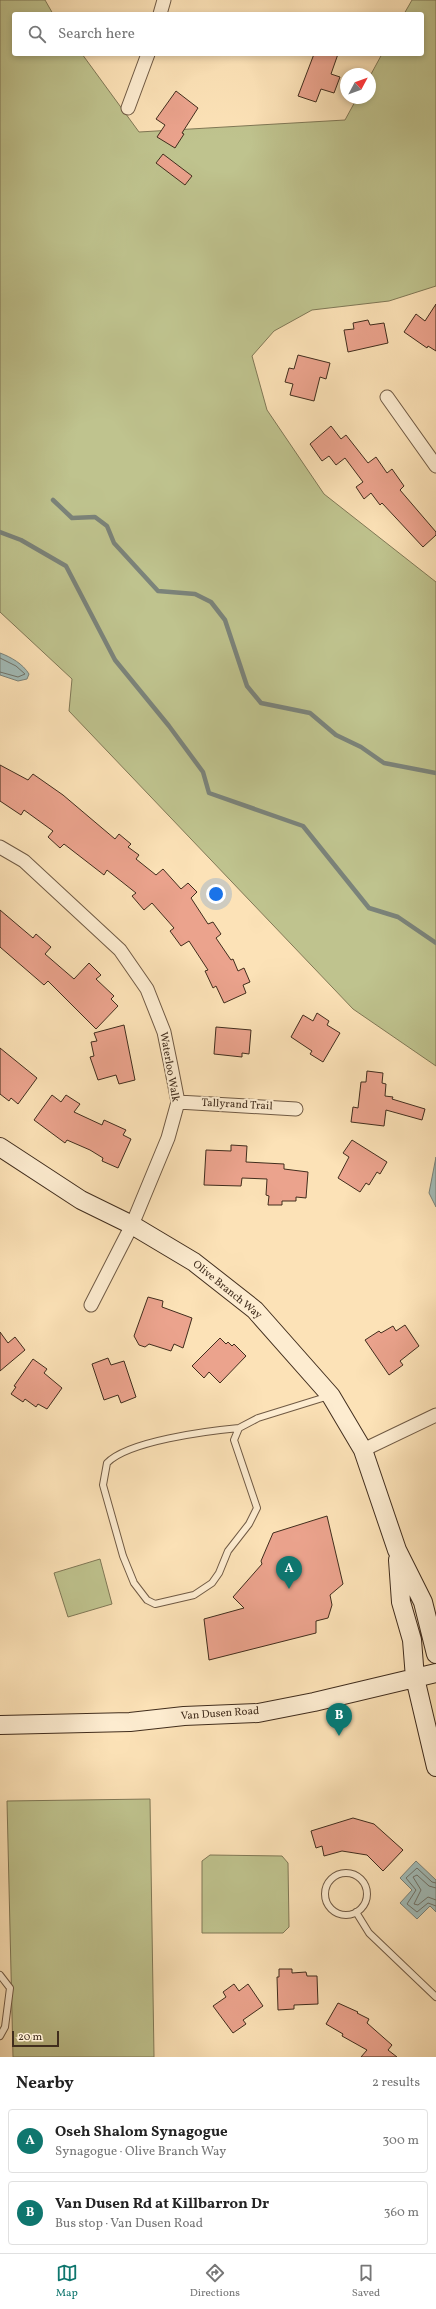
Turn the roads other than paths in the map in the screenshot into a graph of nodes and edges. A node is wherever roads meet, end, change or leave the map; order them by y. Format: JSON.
{"nodes":[{"id":1,"x":164,"y":0,"type":"edge"},
{"id":2,"x":161,"y":12,"type":"edge"},
{"id":3,"x":147,"y":56,"type":"edge"},
{"id":4,"x":128,"y":108,"type":"dead end"},
{"id":5,"x":387,"y":397,"type":"dead end"},
{"id":6,"x":436,"y":466,"type":"edge"},
{"id":7,"x":0,"y":848,"type":"edge"},
{"id":8,"x":178,"y":1102,"type":"junction"},
{"id":9,"x":296,"y":1109,"type":"dead end"},
{"id":10,"x":0,"y":1147,"type":"edge"},
{"id":11,"x":132,"y":1225,"type":"junction"},
{"id":12,"x":91,"y":1305,"type":"dead end"},
{"id":13,"x":330,"y":1396,"type":"junction"},
{"id":14,"x":436,"y":1415,"type":"edge"},
{"id":15,"x":239,"y":1428,"type":"junction"},
{"id":16,"x":363,"y":1450,"type":"junction"},
{"id":17,"x":397,"y":1550,"type":"junction"},
{"id":18,"x":436,"y":1654,"type":"edge"},
{"id":19,"x":436,"y":1673,"type":"edge"},
{"id":20,"x":415,"y":1678,"type":"junction"},
{"id":21,"x":0,"y":1725,"type":"edge"},
{"id":22,"x":436,"y":1767,"type":"edge"},
{"id":23,"x":356,"y":1912,"type":"junction"},
{"id":24,"x":0,"y":1975,"type":"edge"},
{"id":25,"x":436,"y":1997,"type":"edge"},
{"id":26,"x":0,"y":2036,"type":"edge"}],
"edges":[{"from":1,"to":2,"type":"street"},
{"from":3,"to":4,"type":"street"},
{"from":5,"to":6,"type":"street"},
{"from":7,"to":8,"type":"street","name":"Waterloo Walk"},
{"from":8,"to":9,"type":"street","name":"Tallyrand Trail"},
{"from":8,"to":11,"type":"street","name":"Waterloo Walk"},
{"from":10,"to":11,"type":"street","name":"Olive Branch Way"},
{"from":11,"to":12,"type":"street","name":"Waterloo Walk"},
{"from":11,"to":13,"type":"street","name":"Olive Branch Way"},
{"from":13,"to":15,"type":"lane"},
{"from":13,"to":16,"type":"street","name":"Olive Branch Way"},
{"from":14,"to":16,"type":"street"},
{"from":15,"to":15,"type":"lane"},
{"from":16,"to":17,"type":"street","name":"Olive Branch Way"},
{"from":17,"to":18,"type":"street","name":"Olive Branch Way"},
{"from":17,"to":20,"type":"street","name":"Olive Branch Way"},
{"from":19,"to":20,"type":"street","name":"Van Dusen Road"},
{"from":20,"to":21,"type":"street","name":"Van Dusen Road"},
{"from":20,"to":22,"type":"street","name":"Olive Branch Way"},
{"from":23,"to":23,"type":"lane"},
{"from":23,"to":25,"type":"lane"},
{"from":24,"to":26,"type":"lane"}]}
